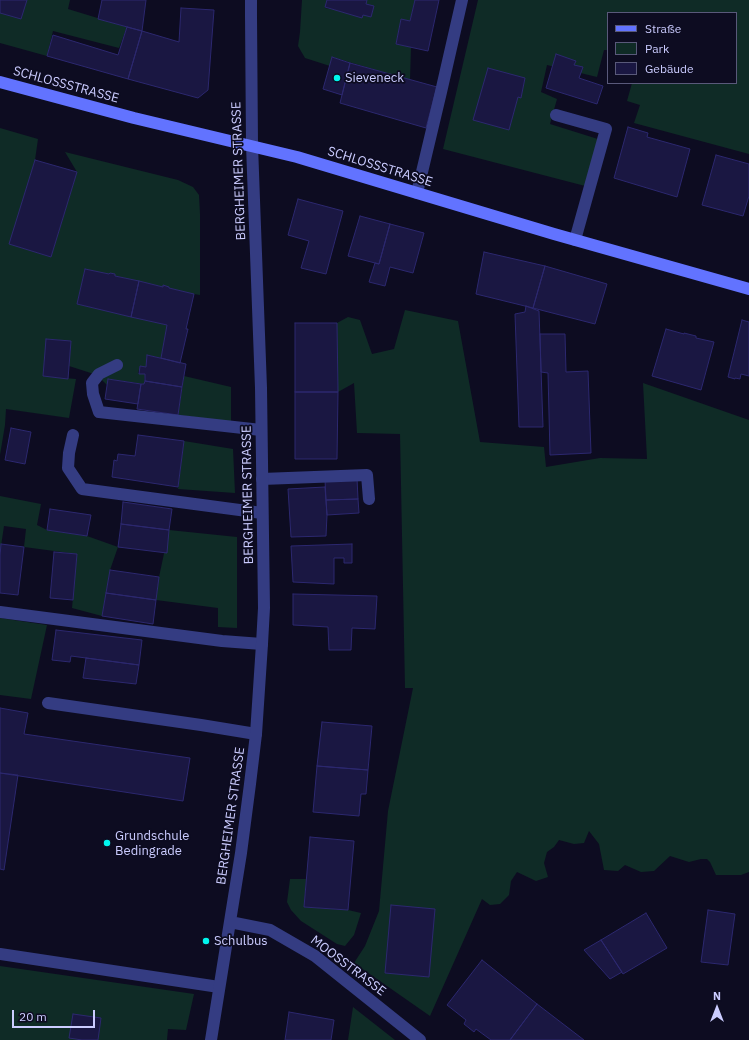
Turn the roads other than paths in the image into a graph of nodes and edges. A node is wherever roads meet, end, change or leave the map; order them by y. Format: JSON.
{"nodes":[{"id":1,"x":251,"y":0,"type":"edge"},
{"id":2,"x":462,"y":0,"type":"edge"},
{"id":3,"x":0,"y":82,"type":"edge"},
{"id":4,"x":556,"y":114,"type":"dead end"},
{"id":5,"x":252,"y":145,"type":"junction"},
{"id":6,"x":417,"y":193,"type":"junction"},
{"id":7,"x":575,"y":240,"type":"junction"},
{"id":8,"x":749,"y":290,"type":"edge"},
{"id":9,"x":117,"y":365,"type":"dead end"},
{"id":10,"x":261,"y":430,"type":"junction"},
{"id":11,"x":73,"y":435,"type":"dead end"},
{"id":12,"x":262,"y":479,"type":"junction"},
{"id":13,"x":369,"y":499,"type":"dead end"},
{"id":14,"x":262,"y":513,"type":"junction"},
{"id":15,"x":0,"y":612,"type":"edge"},
{"id":16,"x":262,"y":644,"type":"junction"},
{"id":17,"x":48,"y":703,"type":"dead end"},
{"id":18,"x":256,"y":734,"type":"junction"},
{"id":19,"x":230,"y":922,"type":"junction"},
{"id":20,"x":0,"y":954,"type":"edge"},
{"id":21,"x":219,"y":987,"type":"junction"},
{"id":22,"x":211,"y":1040,"type":"edge"},
{"id":23,"x":420,"y":1040,"type":"edge"}],
"edges":[{"from":1,"to":5,"type":"street","name":"BERGHEIMER STRASSE"},
{"from":2,"to":6,"type":"street"},
{"from":3,"to":5,"type":"street","name":"SCHLOSSSTRASSE"},
{"from":4,"to":7,"type":"street"},
{"from":5,"to":6,"type":"street","name":"SCHLOSSSTRASSE"},
{"from":5,"to":10,"type":"street","name":"BERGHEIMER STRASSE"},
{"from":6,"to":7,"type":"street","name":"SCHLOSSSTRASSE"},
{"from":7,"to":8,"type":"street","name":"SCHLOSSSTRASSE"},
{"from":9,"to":10,"type":"street"},
{"from":10,"to":12,"type":"street","name":"BERGHEIMER STRASSE"},
{"from":11,"to":14,"type":"street"},
{"from":12,"to":13,"type":"street"},
{"from":12,"to":14,"type":"street","name":"BERGHEIMER STRASSE"},
{"from":14,"to":16,"type":"street","name":"BERGHEIMER STRASSE"},
{"from":15,"to":16,"type":"street"},
{"from":16,"to":18,"type":"street","name":"BERGHEIMER STRASSE"},
{"from":17,"to":18,"type":"street"},
{"from":18,"to":19,"type":"street","name":"BERGHEIMER STRASSE"},
{"from":19,"to":21,"type":"street","name":"BERGHEIMER STRASSE"},
{"from":19,"to":23,"type":"street","name":"MOOSSTRASSE"},
{"from":20,"to":21,"type":"street"},
{"from":21,"to":22,"type":"street","name":"BERGHEIMER STRASSE"}]}
